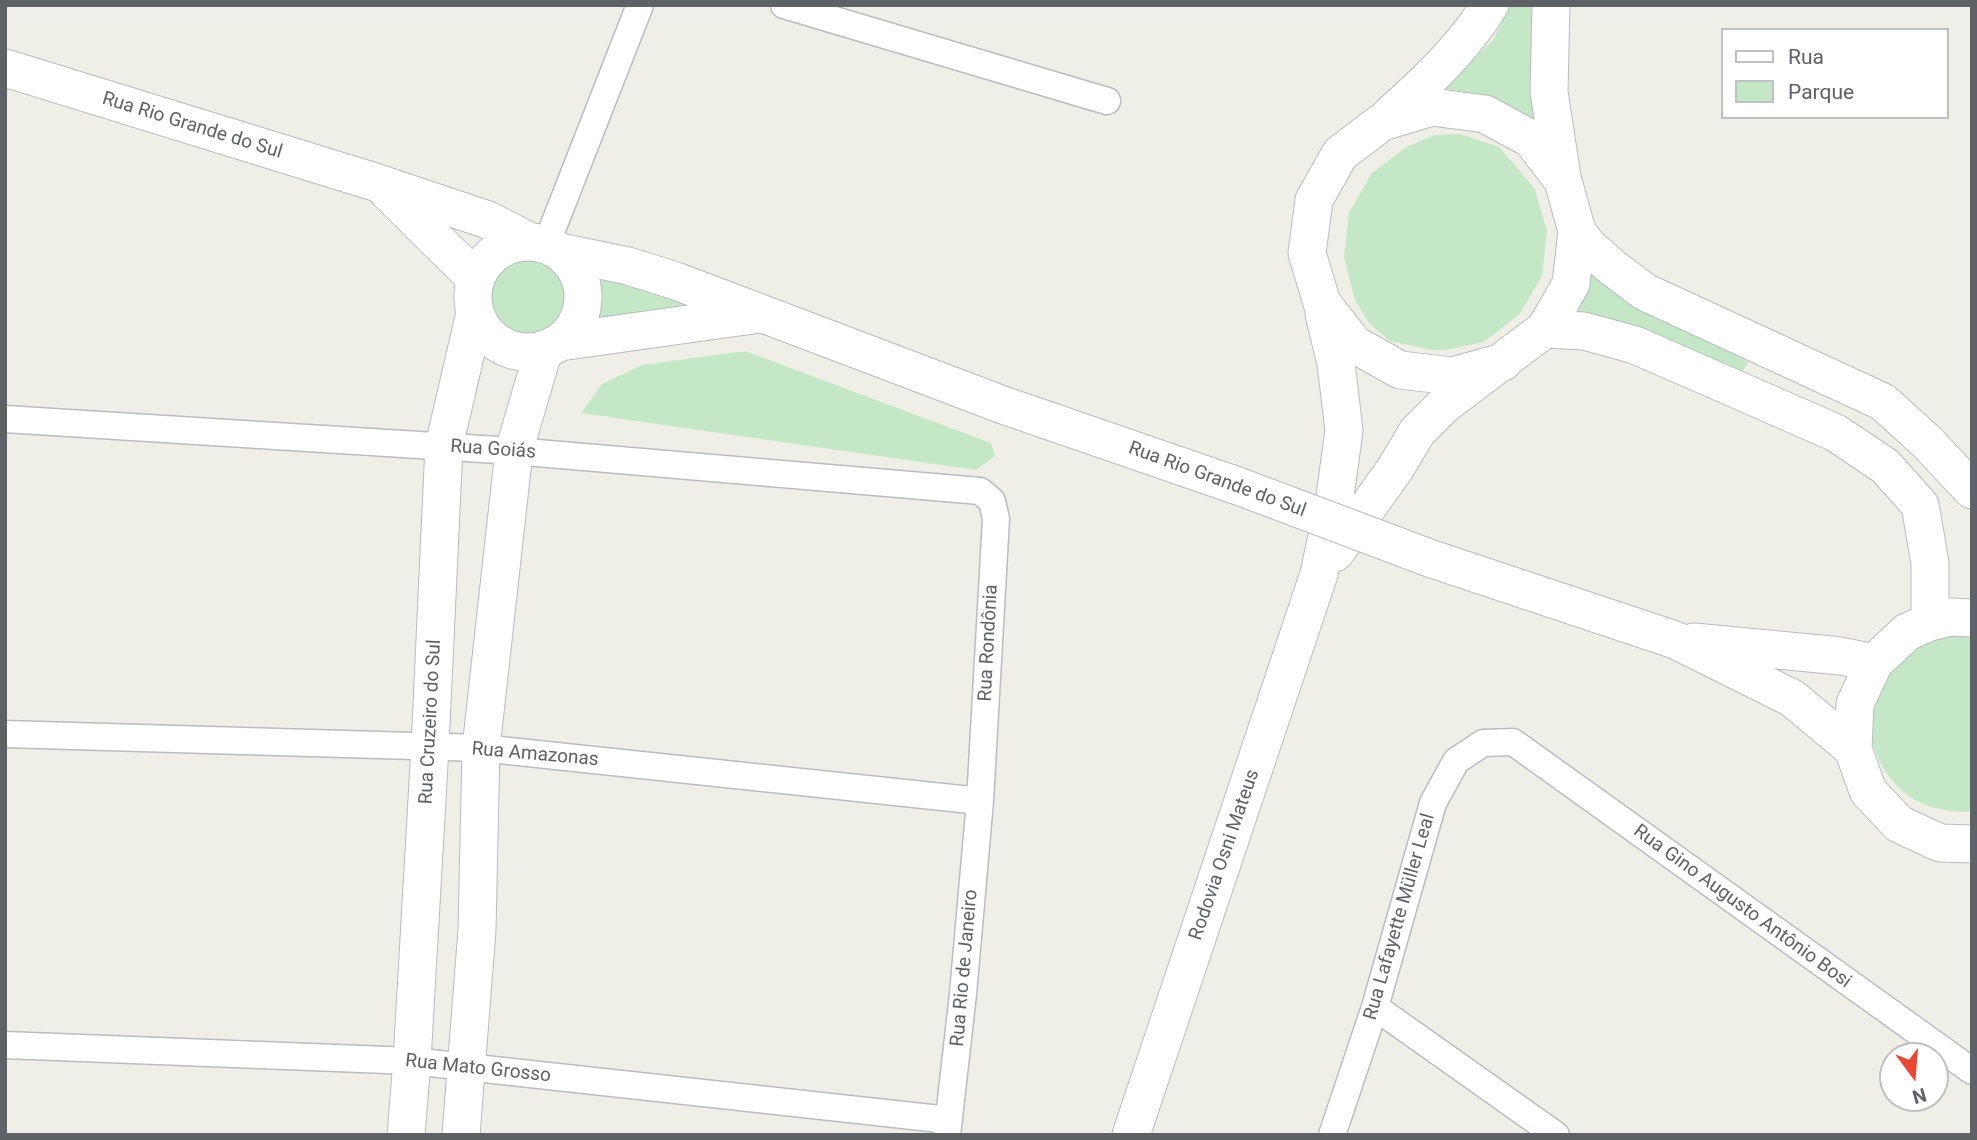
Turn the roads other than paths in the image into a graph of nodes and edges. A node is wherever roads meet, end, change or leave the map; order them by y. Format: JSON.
{"nodes":[{"id":1,"x":640,"y":5,"type":"edge"},
{"id":2,"x":784,"y":5,"type":"edge"},
{"id":3,"x":1490,"y":5,"type":"edge"},
{"id":4,"x":1551,"y":5,"type":"edge"},
{"id":5,"x":5,"y":68,"type":"edge"},
{"id":6,"x":1107,"y":101,"type":"dead end"},
{"id":7,"x":1382,"y":122,"type":"junction"},
{"id":8,"x":1563,"y":181,"type":"junction"},
{"id":9,"x":378,"y":183,"type":"junction"},
{"id":10,"x":1577,"y":231,"type":"junction"},
{"id":11,"x":546,"y":246,"type":"junction"},
{"id":12,"x":475,"y":295,"type":"junction"},
{"id":13,"x":1322,"y":303,"type":"junction"},
{"id":14,"x":762,"y":314,"type":"junction"},
{"id":15,"x":1545,"y":329,"type":"junction"},
{"id":16,"x":552,"y":346,"type":"junction"},
{"id":17,"x":1503,"y":362,"type":"junction"},
{"id":18,"x":5,"y":419,"type":"edge"},
{"id":19,"x":444,"y":446,"type":"junction"},
{"id":20,"x":514,"y":451,"type":"junction"},
{"id":21,"x":1972,"y":490,"type":"edge"},
{"id":22,"x":980,"y":491,"type":"joint"},
{"id":23,"x":1320,"y":574,"type":"junction"},
{"id":24,"x":1972,"y":618,"type":"edge"},
{"id":25,"x":1930,"y":622,"type":"junction"},
{"id":26,"x":1675,"y":640,"type":"junction"},
{"id":27,"x":1874,"y":663,"type":"junction"},
{"id":28,"x":5,"y":734,"type":"edge"},
{"id":29,"x":1513,"y":742,"type":"joint"},
{"id":30,"x":430,"y":747,"type":"junction"},
{"id":31,"x":481,"y":748,"type":"junction"},
{"id":32,"x":1853,"y":749,"type":"junction"},
{"id":33,"x":980,"y":801,"type":"junction"},
{"id":34,"x":1972,"y":844,"type":"edge"},
{"id":35,"x":1375,"y":1007,"type":"junction"},
{"id":36,"x":5,"y":1045,"type":"edge"},
{"id":37,"x":412,"y":1061,"type":"junction"},
{"id":38,"x":465,"y":1068,"type":"junction"},
{"id":39,"x":1972,"y":1072,"type":"edge"},
{"id":40,"x":948,"y":1127,"type":"edge"},
{"id":41,"x":406,"y":1135,"type":"edge"},
{"id":42,"x":461,"y":1135,"type":"edge"},
{"id":43,"x":1131,"y":1135,"type":"edge"},
{"id":44,"x":1332,"y":1135,"type":"edge"},
{"id":45,"x":1556,"y":1135,"type":"edge"}],
"edges":[{"from":1,"to":11,"type":"street"},
{"from":2,"to":6,"type":"street"},
{"from":3,"to":7,"type":"street"},
{"from":4,"to":8,"type":"street"},
{"from":5,"to":9,"type":"street","name":"Rua Rio Grande do Sul"},
{"from":7,"to":8,"type":"street"},
{"from":7,"to":13,"type":"street","name":"Rodovia Osni Mateus"},
{"from":8,"to":10,"type":"street"},
{"from":9,"to":11,"type":"street","name":"Rua Rio Grande do Sul"},
{"from":9,"to":12,"type":"street","name":"Rua Rio Grande do Sul"},
{"from":10,"to":15,"type":"street"},
{"from":10,"to":21,"type":"street"},
{"from":11,"to":12,"type":"street"},
{"from":11,"to":14,"type":"street","name":"Rua Rio Grande do Sul"},
{"from":11,"to":16,"type":"street"},
{"from":12,"to":16,"type":"street"},
{"from":12,"to":19,"type":"street","name":"Rua Cruzeiro do Sul"},
{"from":13,"to":17,"type":"street"},
{"from":13,"to":23,"type":"street","name":"Rodovia Osni Mateus"},
{"from":14,"to":16,"type":"street","name":"Rua Rio Grande do Sul"},
{"from":14,"to":26,"type":"street","name":"Rua Rio Grande do Sul","bridge":true},
{"from":15,"to":17,"type":"street","name":"Rodovia Osni Mateus"},
{"from":15,"to":25,"type":"street"},
{"from":16,"to":20,"type":"street"},
{"from":17,"to":23,"type":"street","name":"Rodovia Osni Mateus"},
{"from":18,"to":19,"type":"street","name":"Rua Goiás"},
{"from":19,"to":20,"type":"street","name":"Rua Goiás"},
{"from":19,"to":30,"type":"street","name":"Rua Cruzeiro do Sul"},
{"from":20,"to":22,"type":"street","name":"Rua Goiás"},
{"from":20,"to":31,"type":"street"},
{"from":22,"to":33,"type":"street","name":"Rua Rondônia"},
{"from":23,"to":43,"type":"street","name":"Rodovia Osni Mateus"},
{"from":24,"to":25,"type":"street"},
{"from":25,"to":27,"type":"street"},
{"from":26,"to":27,"type":"street","name":"Rua Rio Grande do Sul"},
{"from":26,"to":32,"type":"street","name":"Rua Rio Grande do Sul"},
{"from":27,"to":32,"type":"street"},
{"from":28,"to":30,"type":"street","name":"Rua Amazonas"},
{"from":29,"to":35,"type":"street","name":"Rua Lafayette Müller Leal"},
{"from":29,"to":39,"type":"street","name":"Rua Gino Augusto Antônio Bosi"},
{"from":30,"to":31,"type":"street","name":"Rua Amazonas"},
{"from":30,"to":37,"type":"street","name":"Rua Cruzeiro do Sul"},
{"from":31,"to":33,"type":"street","name":"Rua Amazonas"},
{"from":31,"to":38,"type":"street"},
{"from":32,"to":34,"type":"street"},
{"from":33,"to":40,"type":"street","name":"Rua Rio de Janeiro"},
{"from":35,"to":44,"type":"street","name":"Rua Lafayette Müller Leal"},
{"from":35,"to":45,"type":"street"},
{"from":36,"to":37,"type":"street","name":"Rua Mato Grosso"},
{"from":37,"to":38,"type":"street","name":"Rua Mato Grosso"},
{"from":37,"to":41,"type":"street","name":"Rua Cruzeiro do Sul"},
{"from":38,"to":40,"type":"street","name":"Rua Mato Grosso"},
{"from":38,"to":42,"type":"street"}]}
